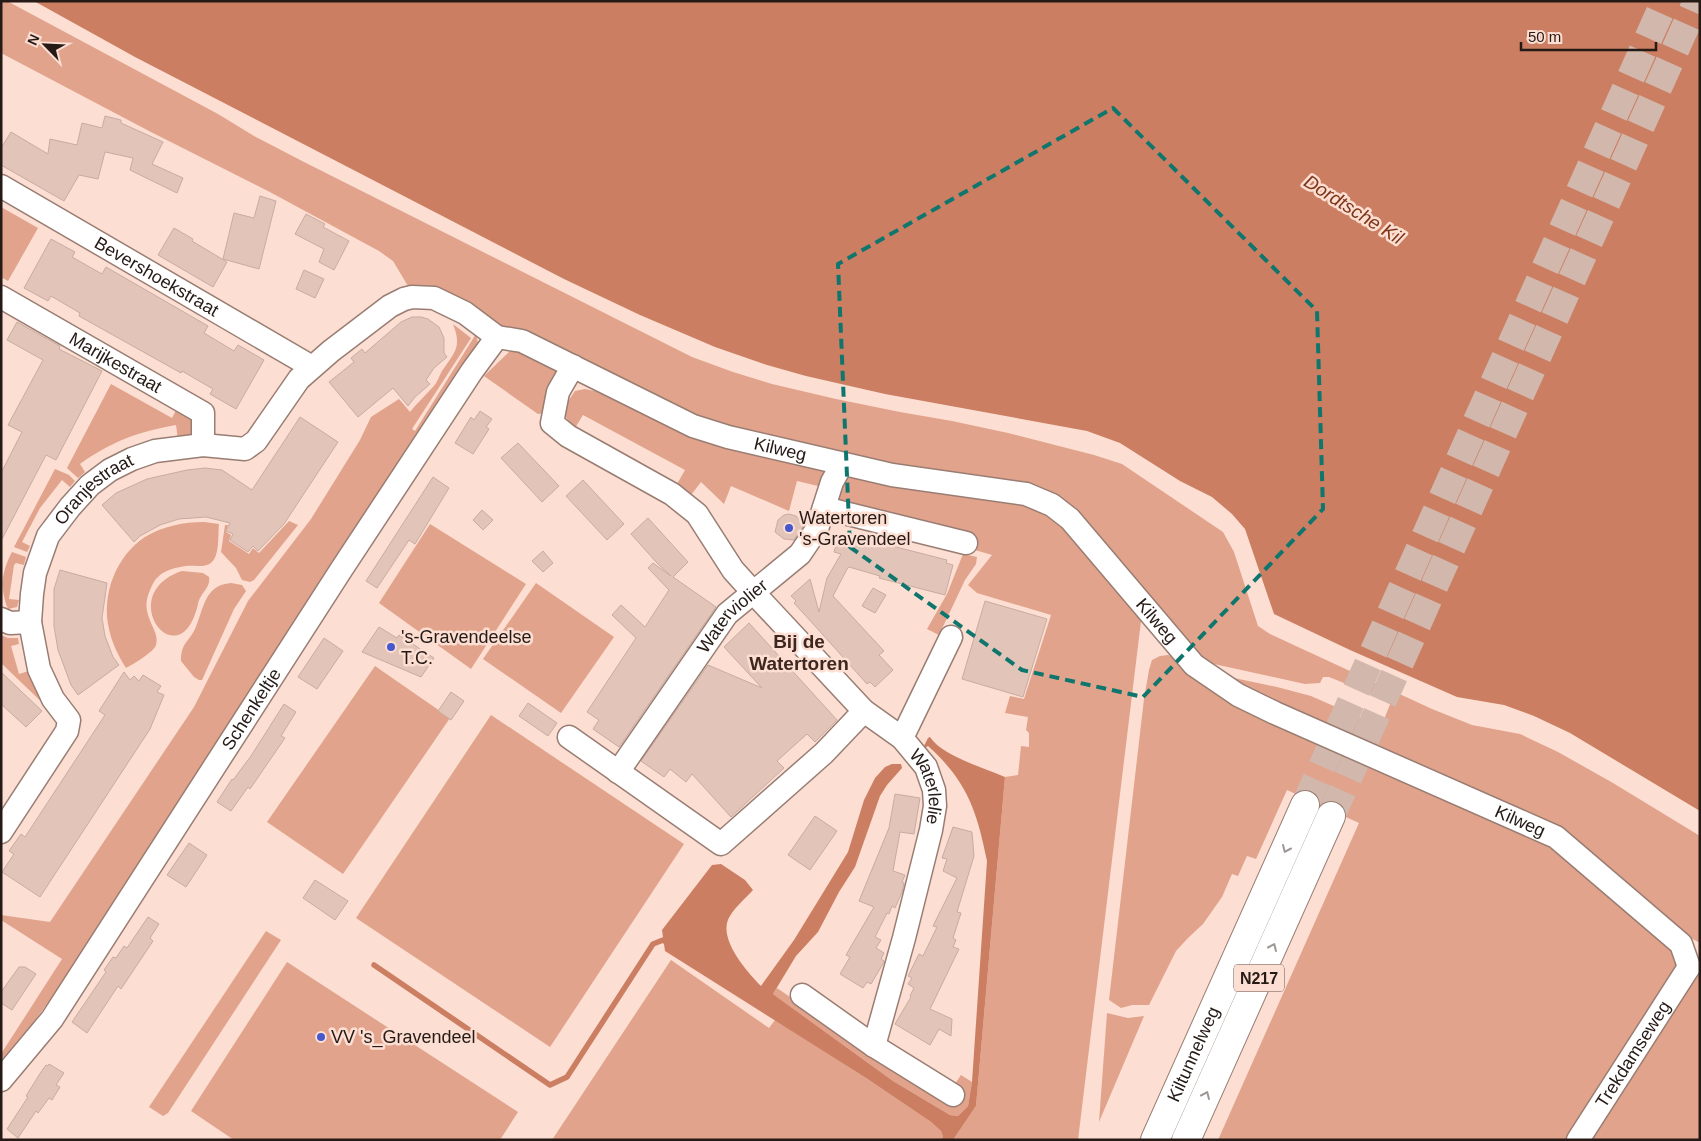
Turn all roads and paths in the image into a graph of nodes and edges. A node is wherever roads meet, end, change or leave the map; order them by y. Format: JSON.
{"nodes":[{"id":1,"x":1,"y":186,"type":"edge"},
{"id":2,"x":1,"y":297,"type":"edge"},
{"id":3,"x":412,"y":297,"type":"joint"},
{"id":4,"x":497,"y":337,"type":"junction"},
{"id":5,"x":573,"y":366,"type":"junction"},
{"id":6,"x":312,"y":367,"type":"junction"},
{"id":7,"x":204,"y":445,"type":"junction"},
{"id":8,"x":842,"y":464,"type":"junction"},
{"id":9,"x":824,"y":508,"type":"junction"},
{"id":10,"x":966,"y":543,"type":"dead end"},
{"id":11,"x":752,"y":592,"type":"junction"},
{"id":12,"x":1,"y":619,"type":"edge"},
{"id":13,"x":30,"y":622,"type":"junction"},
{"id":14,"x":951,"y":637,"type":"dead end"},
{"id":15,"x":864,"y":711,"type":"junction"},
{"id":16,"x":569,"y":737,"type":"dead end"},
{"id":17,"x":902,"y":738,"type":"junction"},
{"id":18,"x":618,"y":772,"type":"junction"},
{"id":19,"x":1305,"y":805,"type":"tunnel mouth"},
{"id":20,"x":1331,"y":816,"type":"tunnel mouth"},
{"id":21,"x":1,"y":832,"type":"edge"},
{"id":22,"x":1694,"y":965,"type":"edge"},
{"id":23,"x":802,"y":995,"type":"dead end"},
{"id":24,"x":874,"y":1046,"type":"junction"},
{"id":25,"x":1,"y":1080,"type":"edge"},
{"id":26,"x":953,"y":1096,"type":"dead end"},
{"id":27,"x":1156,"y":1140,"type":"edge"},
{"id":28,"x":1186,"y":1140,"type":"edge"},
{"id":29,"x":1578,"y":1140,"type":"edge"}],
"edges":[{"from":1,"to":6,"type":"street","name":"Bevershoekstraat"},
{"from":2,"to":7,"type":"street","name":"Marijkestraat"},
{"from":3,"to":4,"type":"street","name":"Kilweg"},
{"from":3,"to":6,"type":"street","name":"Oranjestraat"},
{"from":4,"to":5,"type":"street","name":"Kilweg"},
{"from":4,"to":25,"type":"street","name":"Schenkeltje"},
{"from":5,"to":8,"type":"street","name":"Kilweg"},
{"from":5,"to":11,"type":"street"},
{"from":6,"to":7,"type":"street","name":"Oranjestraat"},
{"from":7,"to":13,"type":"street","name":"Oranjestraat"},
{"from":8,"to":9,"type":"street","name":"Waterviolier"},
{"from":8,"to":22,"type":"street","name":"Kilweg"},
{"from":9,"to":10,"type":"street"},
{"from":9,"to":11,"type":"street","name":"Waterviolier"},
{"from":11,"to":15,"type":"street","name":"Waterlelie"},
{"from":11,"to":18,"type":"street","name":"Waterviolier"},
{"from":12,"to":13,"type":"street"},
{"from":13,"to":21,"type":"street","name":"Oranjestraat"},
{"from":14,"to":17,"type":"street"},
{"from":15,"to":17,"type":"street","name":"Waterlelie"},
{"from":15,"to":18,"type":"street"},
{"from":16,"to":18,"type":"street"},
{"from":17,"to":24,"type":"street","name":"Waterlelie"},
{"from":19,"to":27,"type":"main road","name":"Kiltunnelweg","number":"N217","one_way":true},
{"from":28,"to":20,"type":"main road","name":"Kiltunnelweg","number":"N217","one_way":true},
{"from":22,"to":29,"type":"street","name":"Trekdamseweg"},
{"from":23,"to":24,"type":"street"},
{"from":24,"to":26,"type":"street"}]}
